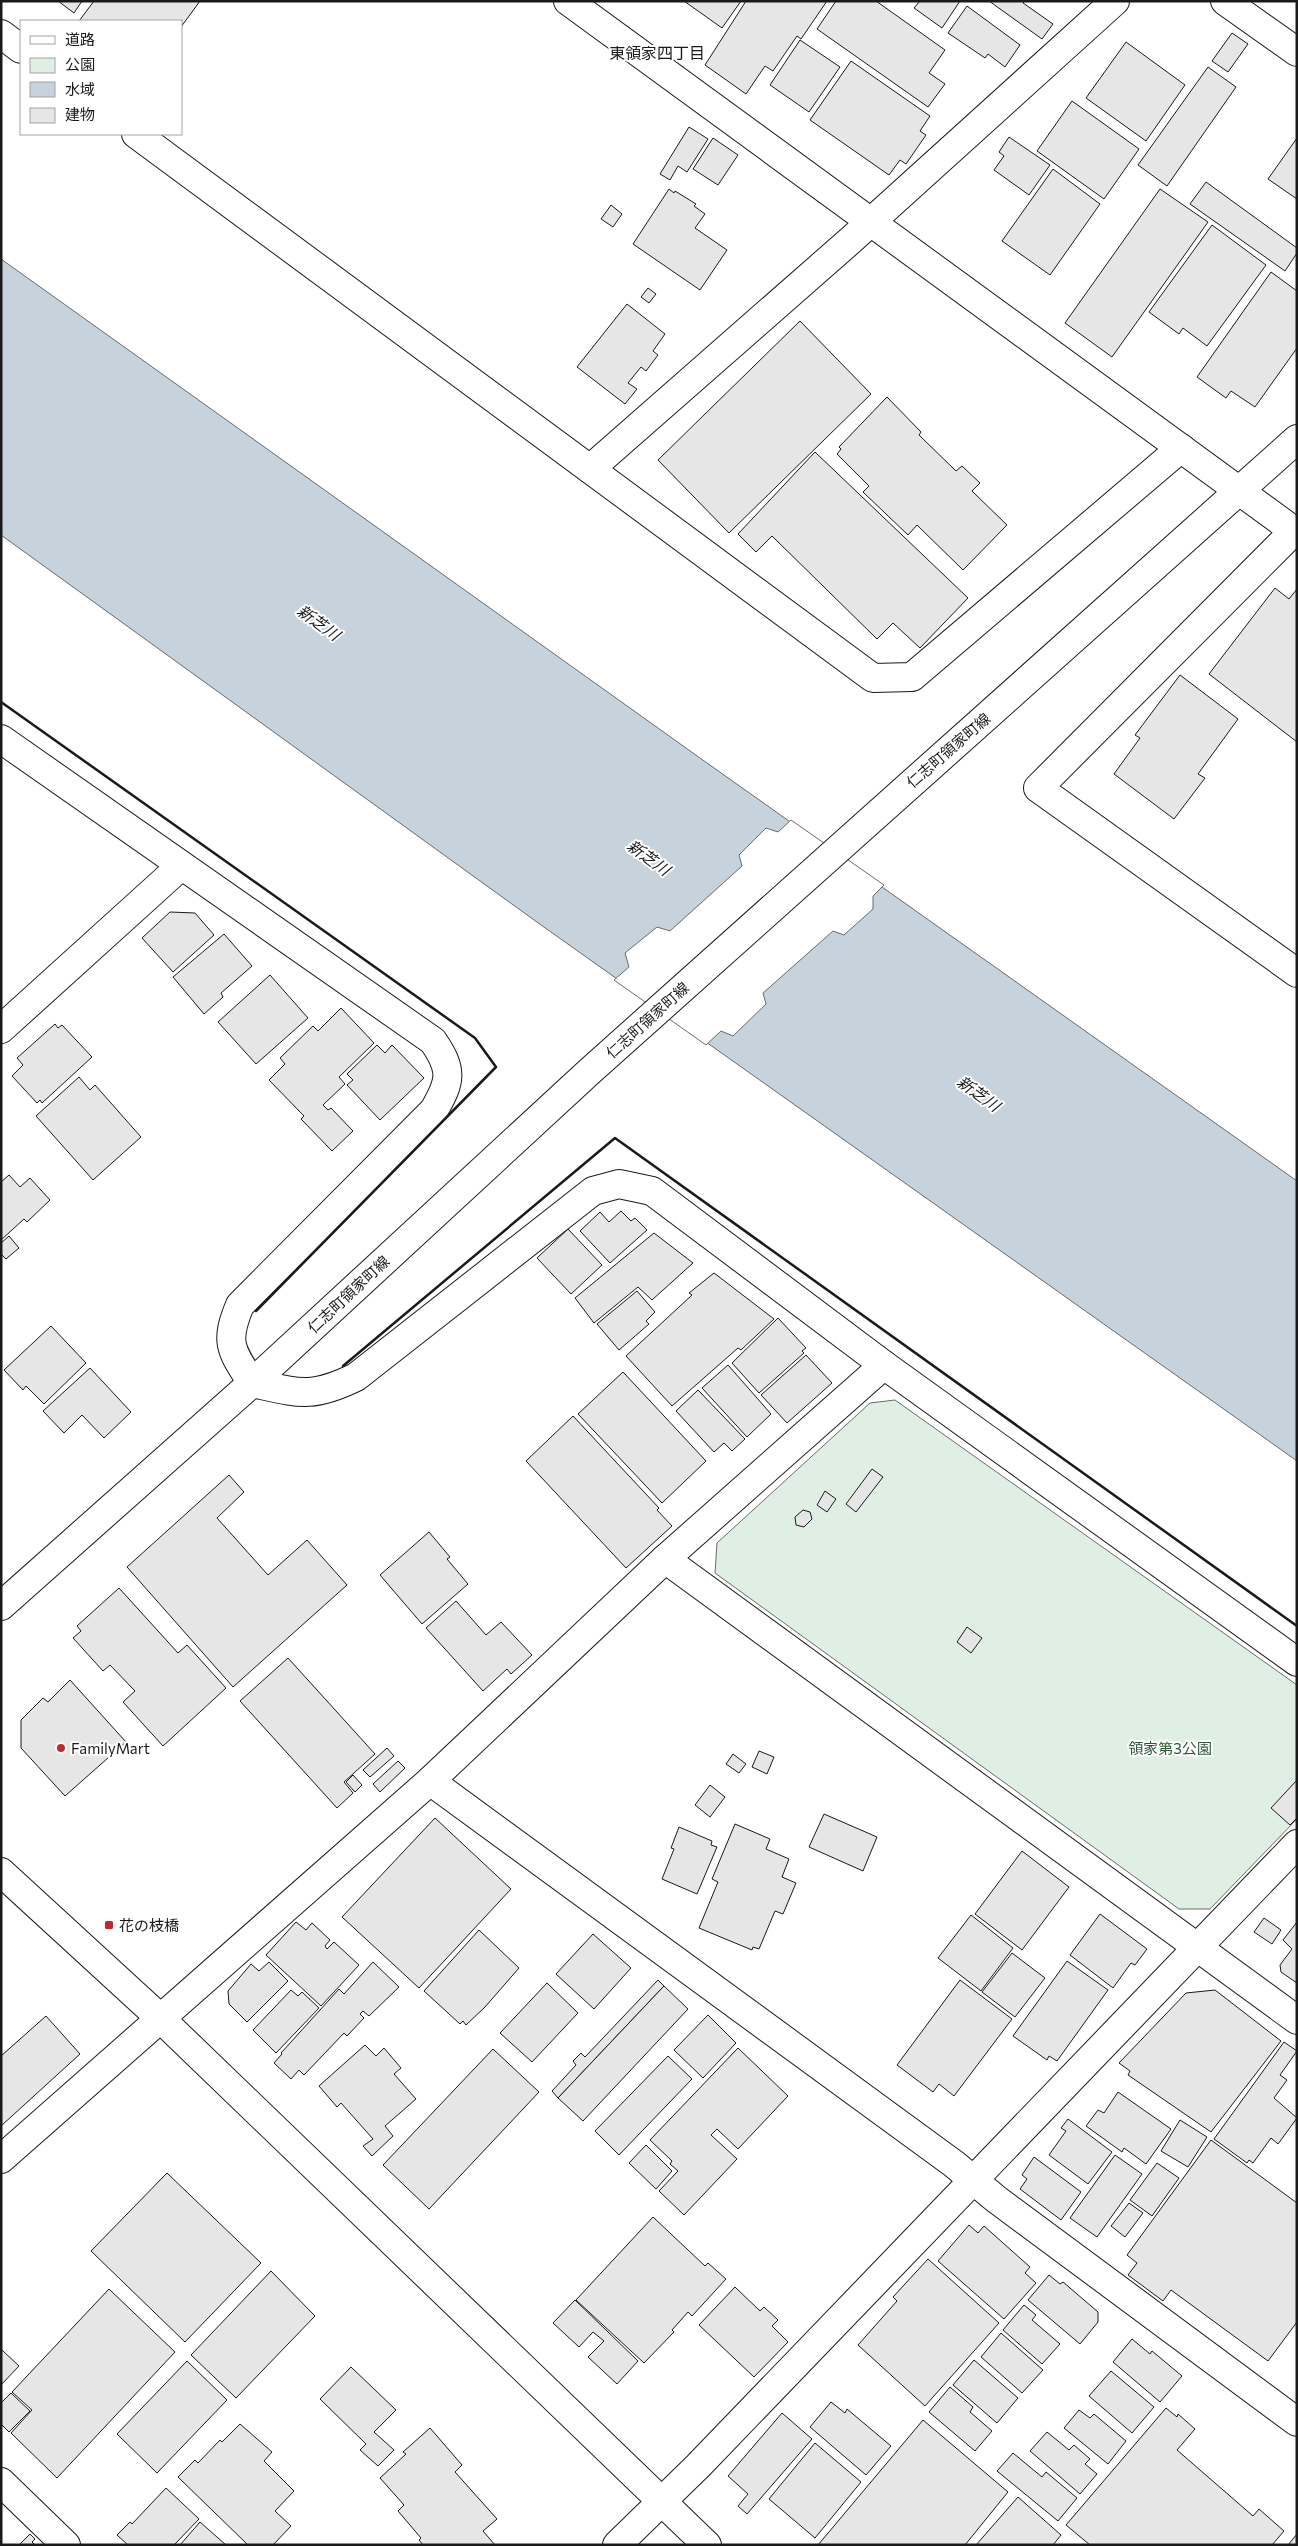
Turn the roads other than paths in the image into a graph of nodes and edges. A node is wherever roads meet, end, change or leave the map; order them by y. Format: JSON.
{"nodes":[{"id":1,"x":568,"y":1,"type":"edge"},
{"id":2,"x":1115,"y":1,"type":"edge"},
{"id":3,"x":1225,"y":1,"type":"edge"},
{"id":4,"x":1,"y":34,"type":"edge"},
{"id":5,"x":20,"y":48,"type":"edge"},
{"id":6,"x":1297,"y":52,"type":"edge"},
{"id":7,"x":137,"y":135,"type":"edge"},
{"id":8,"x":871,"y":222,"type":"junction"},
{"id":9,"x":1297,"y":439,"type":"edge"},
{"id":10,"x":1181,"y":448,"type":"junction"},
{"id":11,"x":590,"y":469,"type":"junction"},
{"id":12,"x":1240,"y":491,"type":"junction"},
{"id":13,"x":1296,"y":532,"type":"edge"},
{"id":14,"x":1,"y":739,"type":"edge"},
{"id":15,"x":181,"y":866,"type":"junction"},
{"id":16,"x":1297,"y":973,"type":"edge"},
{"id":17,"x":1,"y":1029,"type":"edge"},
{"id":18,"x":884,"y":1365,"type":"junction"},
{"id":19,"x":252,"y":1384,"type":"junction"},
{"id":20,"x":665,"y":1559,"type":"junction"},
{"id":21,"x":1,"y":1606,"type":"edge"},
{"id":22,"x":1297,"y":1662,"type":"edge"},
{"id":23,"x":430,"y":1781,"type":"junction"},
{"id":24,"x":1297,"y":1844,"type":"edge"},
{"id":25,"x":1,"y":1872,"type":"edge"},
{"id":26,"x":1198,"y":1947,"type":"junction"},
{"id":27,"x":159,"y":2017,"type":"junction"},
{"id":28,"x":1297,"y":2020,"type":"edge"},
{"id":29,"x":1,"y":2159,"type":"edge"},
{"id":30,"x":973,"y":2180,"type":"junction"},
{"id":31,"x":1297,"y":2422,"type":"edge"},
{"id":32,"x":1,"y":2482,"type":"edge"},
{"id":33,"x":662,"y":2502,"type":"junction"},
{"id":34,"x":66,"y":2545,"type":"edge"},
{"id":35,"x":617,"y":2545,"type":"edge"},
{"id":36,"x":707,"y":2545,"type":"edge"}],
"edges":[{"from":1,"to":8,"type":"street"},
{"from":2,"to":8,"type":"street"},
{"from":3,"to":6,"type":"street"},
{"from":4,"to":5,"type":"street"},
{"from":7,"to":11,"type":"street"},
{"from":8,"to":10,"type":"street"},
{"from":8,"to":11,"type":"street"},
{"from":9,"to":12,"type":"street","name":"仁志町領家町線"},
{"from":10,"to":11,"type":"street"},
{"from":10,"to":12,"type":"street"},
{"from":12,"to":13,"type":"street"},
{"from":12,"to":19,"type":"street","name":"仁志町領家町線"},
{"from":13,"to":16,"type":"street"},
{"from":14,"to":15,"type":"street"},
{"from":15,"to":17,"type":"street"},
{"from":15,"to":19,"type":"street"},
{"from":18,"to":19,"type":"street"},
{"from":18,"to":20,"type":"street"},
{"from":18,"to":22,"type":"street"},
{"from":19,"to":21,"type":"street","name":"仁志町領家町線"},
{"from":20,"to":23,"type":"street"},
{"from":20,"to":26,"type":"street"},
{"from":23,"to":27,"type":"street"},
{"from":23,"to":30,"type":"street"},
{"from":24,"to":26,"type":"street"},
{"from":25,"to":27,"type":"street"},
{"from":26,"to":28,"type":"street"},
{"from":26,"to":30,"type":"street"},
{"from":27,"to":29,"type":"street"},
{"from":27,"to":33,"type":"street"},
{"from":30,"to":31,"type":"street"},
{"from":30,"to":33,"type":"street"},
{"from":32,"to":34,"type":"street"},
{"from":33,"to":35,"type":"street"},
{"from":33,"to":36,"type":"street"}]}
